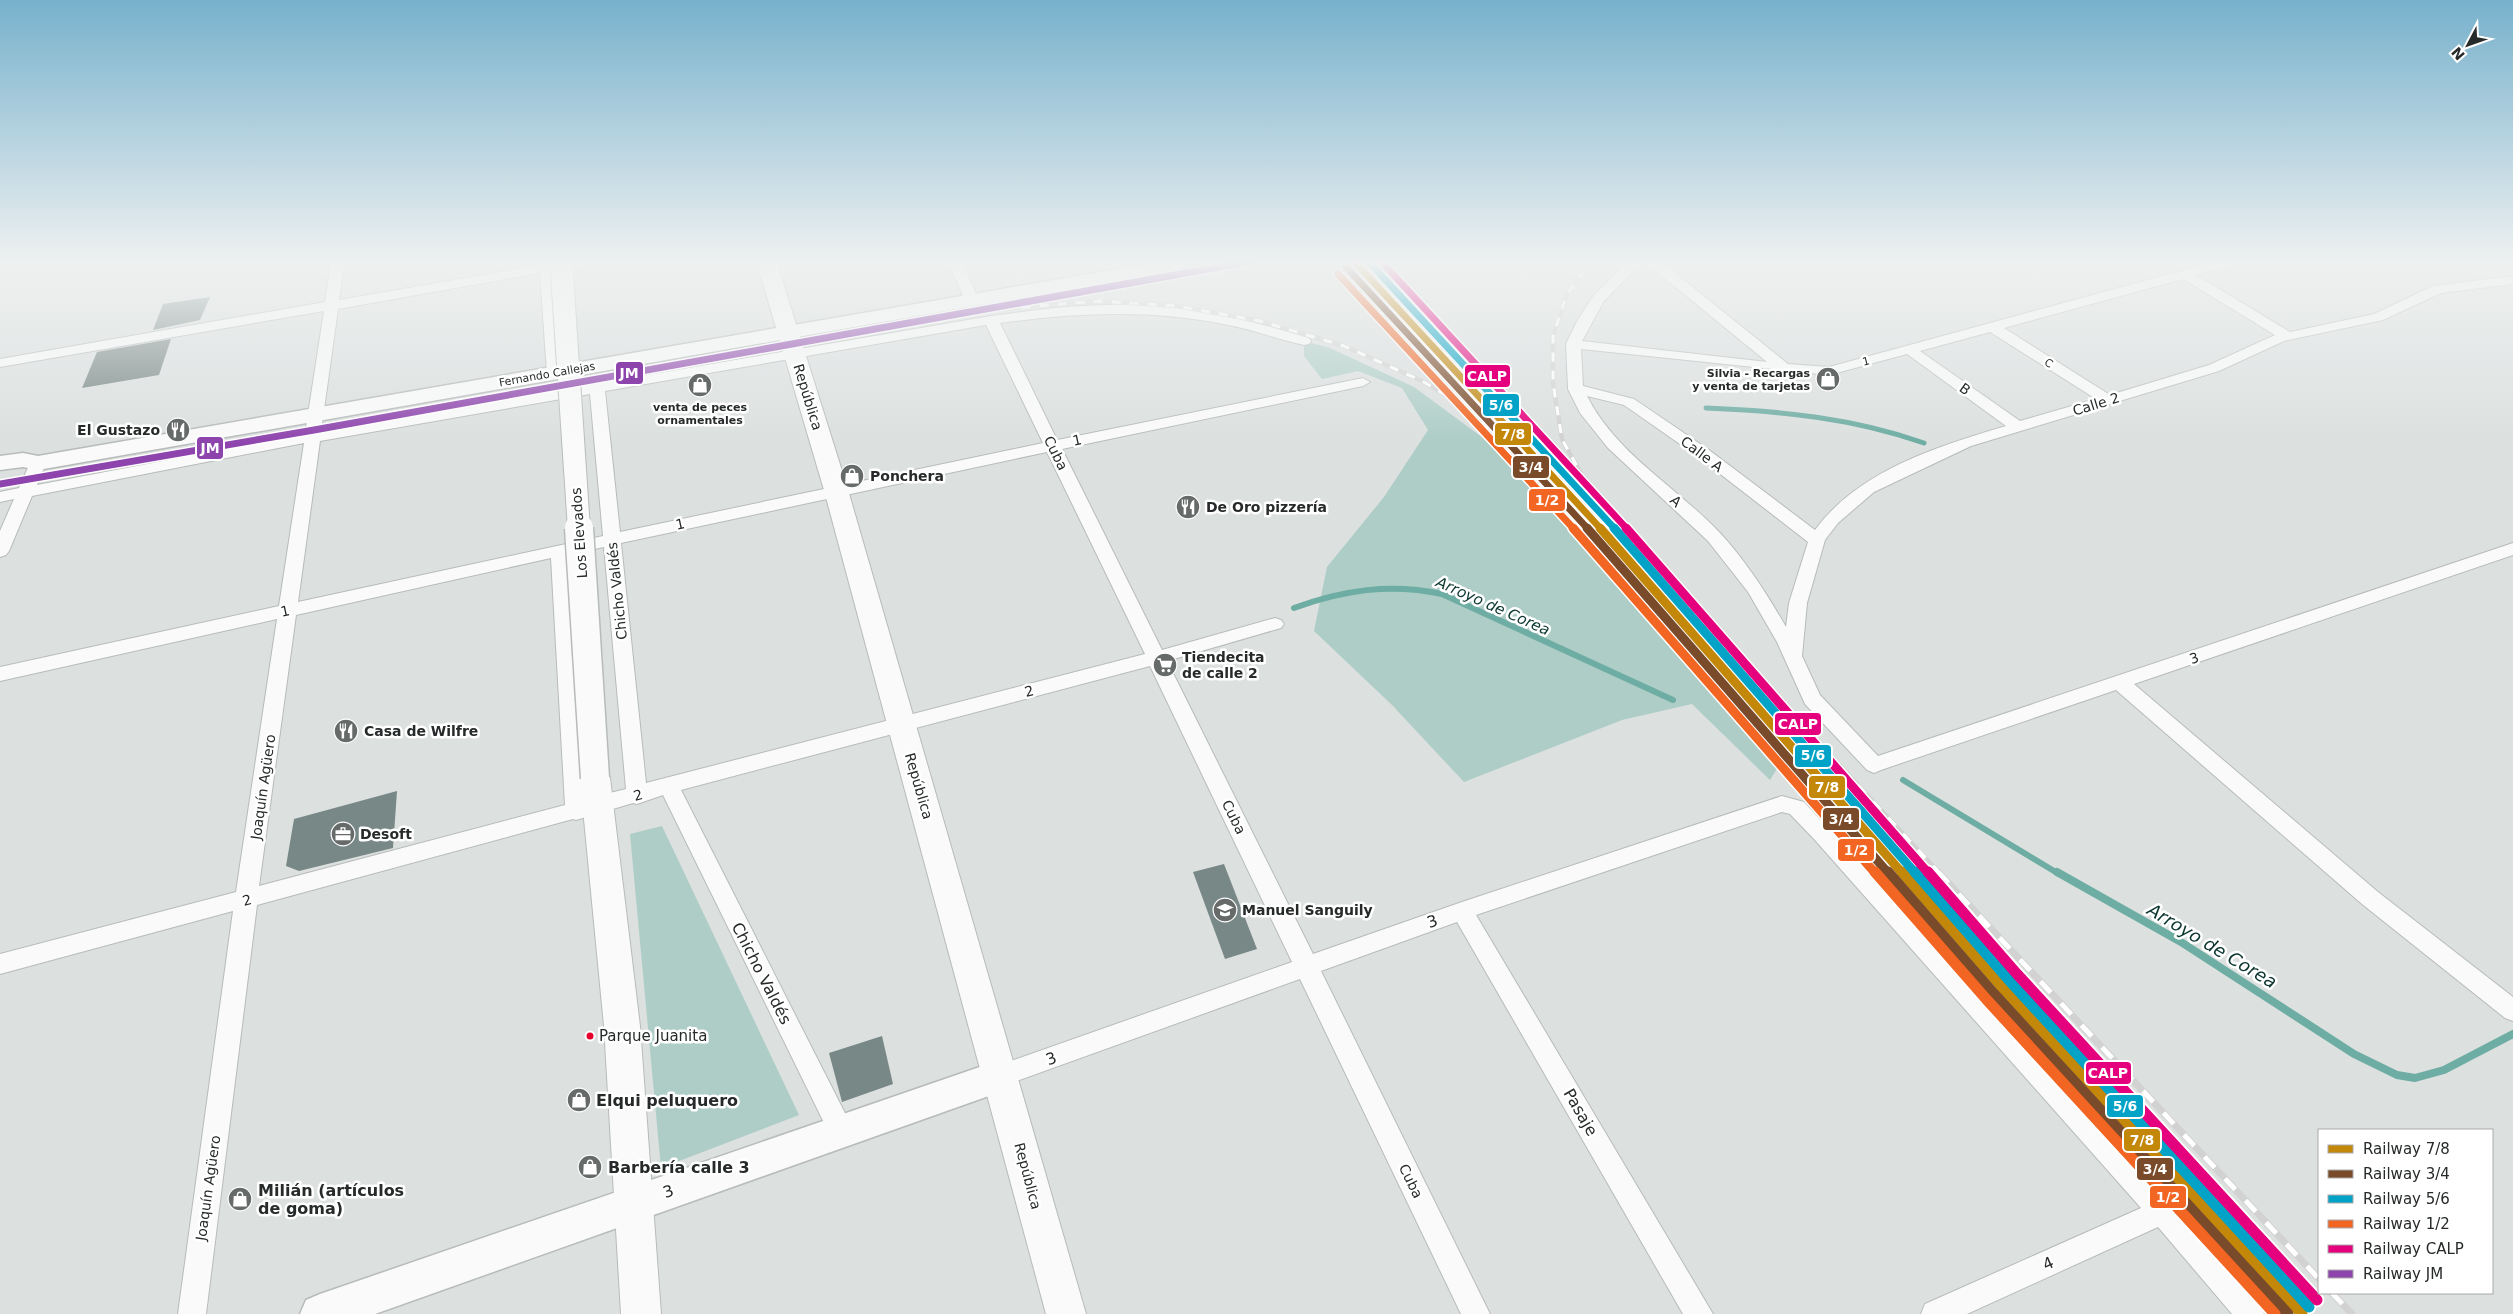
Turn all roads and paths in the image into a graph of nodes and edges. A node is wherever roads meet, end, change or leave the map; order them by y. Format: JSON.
{"nodes":[{"id":1,"x":242,"y":321,"type":"edge"},
{"id":2,"x":329,"y":321,"type":"edge"},
{"id":3,"x":553,"y":321,"type":"edge"},
{"id":4,"x":555,"y":321,"type":"edge"},
{"id":5,"x":785,"y":321,"type":"edge"},
{"id":6,"x":886,"y":321,"type":"edge"},
{"id":7,"x":979,"y":321,"type":"edge"},
{"id":8,"x":992,"y":321,"type":"edge"},
{"id":9,"x":1230,"y":321,"type":"edge"},
{"id":10,"x":1584,"y":321,"type":"edge"},
{"id":11,"x":1727,"y":321,"type":"edge"},
{"id":12,"x":2008,"y":321,"type":"edge"},
{"id":13,"x":2263,"y":321,"type":"edge"},
{"id":14,"x":2358,"y":321,"type":"edge"},
{"id":15,"x":1991,"y":326,"type":"junction"},
{"id":16,"x":2288,"y":336,"type":"junction"},
{"id":17,"x":1304,"y":341,"type":"dead end"},
{"id":18,"x":792,"y":342,"type":"junction"},
{"id":19,"x":1573,"y":344,"type":"junction"},
{"id":20,"x":1910,"y":350,"type":"junction"},
{"id":21,"x":0,"y":363,"type":"edge"},
{"id":22,"x":1784,"y":368,"type":"junction"},
{"id":23,"x":554,"y":373,"type":"junction"},
{"id":24,"x":1363,"y":382,"type":"dead end"},
{"id":25,"x":596,"y":387,"type":"junction"},
{"id":26,"x":1576,"y":389,"type":"junction"},
{"id":27,"x":2108,"y":400,"type":"junction"},
{"id":28,"x":316,"y":415,"type":"junction"},
{"id":29,"x":2019,"y":428,"type":"junction"},
{"id":30,"x":313,"y":437,"type":"junction"},
{"id":31,"x":1052,"y":445,"type":"junction"},
{"id":32,"x":0,"y":463,"type":"edge"},
{"id":33,"x":38,"y":463,"type":"junction"},
{"id":34,"x":836,"y":490,"type":"junction"},
{"id":35,"x":24,"y":491,"type":"junction"},
{"id":36,"x":0,"y":497,"type":"edge"},
{"id":37,"x":612,"y":540,"type":"junction"},
{"id":38,"x":1817,"y":540,"type":"junction"},
{"id":39,"x":2513,"y":549,"type":"edge"},
{"id":40,"x":0,"y":551,"type":"edge"},
{"id":41,"x":559,"y":551,"type":"junction"},
{"id":42,"x":289,"y":610,"type":"junction"},
{"id":43,"x":1275,"y":624,"type":"dead end"},
{"id":44,"x":1156,"y":658,"type":"junction"},
{"id":45,"x":1792,"y":658,"type":"junction"},
{"id":46,"x":0,"y":674,"type":"edge"},
{"id":47,"x":2120,"y":684,"type":"junction"},
{"id":48,"x":902,"y":723,"type":"junction"},
{"id":49,"x":1874,"y":765,"type":"joint"},
{"id":50,"x":669,"y":787,"type":"junction"},
{"id":51,"x":637,"y":796,"type":"junction"},
{"id":52,"x":590,"y":799,"type":"junction"},
{"id":53,"x":1782,"y":804,"type":"joint"},
{"id":54,"x":246,"y":900,"type":"junction"},
{"id":55,"x":1462,"y":911,"type":"junction"},
{"id":56,"x":0,"y":964,"type":"edge"},
{"id":57,"x":1307,"y":966,"type":"junction"},
{"id":58,"x":2513,"y":1011,"type":"edge"},
{"id":59,"x":1000,"y":1076,"type":"junction"},
{"id":60,"x":841,"y":1132,"type":"junction"},
{"id":61,"x":635,"y":1203,"type":"junction"},
{"id":62,"x":2162,"y":1212,"type":"junction"},
{"id":63,"x":192,"y":1314,"type":"edge"},
{"id":64,"x":320,"y":1314,"type":"edge"},
{"id":65,"x":641,"y":1314,"type":"edge"},
{"id":66,"x":1066,"y":1314,"type":"edge"},
{"id":67,"x":1476,"y":1314,"type":"edge"},
{"id":68,"x":1700,"y":1314,"type":"edge"},
{"id":69,"x":1935,"y":1314,"type":"edge"},
{"id":70,"x":2250,"y":1314,"type":"edge"}],
"edges":[{"from":1,"to":21,"type":"street"},
{"from":2,"to":28,"type":"street","name":"Joaquín Agüero"},
{"from":3,"to":23,"type":"street"},
{"from":4,"to":52,"type":"main road","name":"Los Elevados","bridge":true},
{"from":5,"to":18,"type":"main road","name":"República"},
{"from":6,"to":18,"type":"street","name":"Fernando Callejas"},
{"from":7,"to":18,"type":"street"},
{"from":8,"to":31,"type":"street","name":"Cuba"},
{"from":9,"to":17,"type":"street"},
{"from":10,"to":19,"type":"street"},
{"from":11,"to":22,"type":"street"},
{"from":12,"to":15,"type":"street","name":"1"},
{"from":13,"to":16,"type":"street"},
{"from":14,"to":16,"type":"street","name":"Calle 2"},
{"from":15,"to":20,"type":"street","name":"1"},
{"from":15,"to":27,"type":"street","name":"C"},
{"from":16,"to":27,"type":"street","name":"Calle 2"},
{"from":18,"to":23,"type":"street","name":"Fernando Callejas"},
{"from":18,"to":25,"type":"street"},
{"from":18,"to":34,"type":"main road","name":"República"},
{"from":19,"to":22,"type":"street","name":"1"},
{"from":19,"to":26,"type":"street","name":"A"},
{"from":20,"to":22,"type":"street","name":"1"},
{"from":20,"to":29,"type":"street","name":"B"},
{"from":23,"to":28,"type":"street","name":"Fernando Callejas"},
{"from":24,"to":31,"type":"street","name":"1"},
{"from":25,"to":30,"type":"street"},
{"from":25,"to":37,"type":"street","name":"Chicho Valdés"},
{"from":26,"to":38,"type":"street","name":"Calle A"},
{"from":26,"to":45,"type":"street","name":"A"},
{"from":27,"to":29,"type":"street","name":"Calle 2"},
{"from":28,"to":30,"type":"street","name":"Joaquín Agüero"},
{"from":28,"to":33,"type":"street","name":"Fernando Callejas"},
{"from":29,"to":38,"type":"street","name":"Calle 2"},
{"from":30,"to":35,"type":"street"},
{"from":30,"to":42,"type":"street","name":"Joaquín Agüero"},
{"from":31,"to":34,"type":"street","name":"1"},
{"from":31,"to":44,"type":"street","name":"Cuba"},
{"from":32,"to":33,"type":"street","name":"Fernando Callejas"},
{"from":33,"to":35,"type":"street"},
{"from":34,"to":37,"type":"street","name":"1"},
{"from":34,"to":48,"type":"main road","name":"República"},
{"from":35,"to":36,"type":"street"},
{"from":35,"to":40,"type":"street"},
{"from":37,"to":41,"type":"street","name":"1"},
{"from":37,"to":51,"type":"street","name":"Chicho Valdés"},
{"from":38,"to":45,"type":"street","name":"Calle 2"},
{"from":39,"to":47,"type":"street","name":"3"},
{"from":41,"to":42,"type":"street","name":"1"},
{"from":41,"to":52,"type":"street"},
{"from":42,"to":46,"type":"street","name":"1"},
{"from":42,"to":54,"type":"street","name":"Joaquín Agüero"},
{"from":43,"to":44,"type":"street","name":"2"},
{"from":44,"to":48,"type":"street","name":"2"},
{"from":44,"to":57,"type":"street","name":"Cuba"},
{"from":45,"to":49,"type":"street","name":"A"},
{"from":47,"to":49,"type":"street","name":"3"},
{"from":47,"to":58,"type":"street"},
{"from":48,"to":50,"type":"street","name":"2"},
{"from":48,"to":59,"type":"main road","name":"República"},
{"from":50,"to":51,"type":"street","name":"2"},
{"from":50,"to":60,"type":"street","name":"Chicho Valdés"},
{"from":51,"to":52,"type":"street","name":"2"},
{"from":52,"to":54,"type":"street","name":"2"},
{"from":52,"to":61,"type":"main road","name":"Los Elevados"},
{"from":53,"to":55,"type":"street","name":"3"},
{"from":53,"to":62,"type":"street"},
{"from":54,"to":56,"type":"street","name":"2"},
{"from":54,"to":63,"type":"street","name":"Joaquín Agüero"},
{"from":55,"to":57,"type":"street","name":"3"},
{"from":55,"to":68,"type":"street","name":"Pasaje"},
{"from":57,"to":59,"type":"street","name":"3"},
{"from":57,"to":67,"type":"street","name":"Cuba"},
{"from":59,"to":60,"type":"street","name":"3"},
{"from":59,"to":66,"type":"main road","name":"República"},
{"from":60,"to":61,"type":"street","name":"3"},
{"from":61,"to":64,"type":"street","name":"3"},
{"from":61,"to":65,"type":"main road","name":"Los Elevados"},
{"from":62,"to":69,"type":"street","name":"4"},
{"from":62,"to":70,"type":"street"}]}
